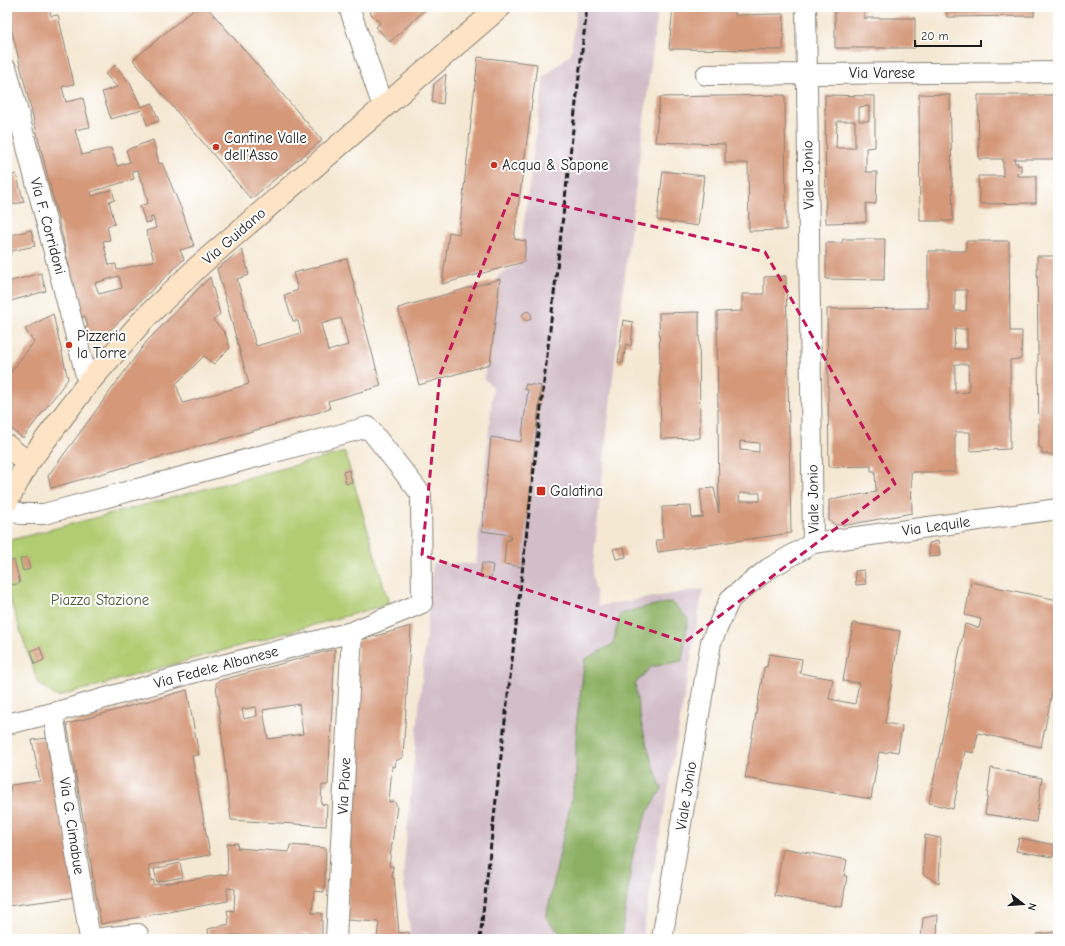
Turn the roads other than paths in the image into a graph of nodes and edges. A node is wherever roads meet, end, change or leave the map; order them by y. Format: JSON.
{"nodes":[{"id":1,"x":349,"y":7,"type":"edge"},
{"id":2,"x":500,"y":7,"type":"edge"},
{"id":3,"x":806,"y":7,"type":"edge"},
{"id":4,"x":7,"y":70,"type":"edge"},
{"id":5,"x":1058,"y":72,"type":"edge"},
{"id":6,"x":807,"y":73,"type":"junction"},
{"id":7,"x":706,"y":75,"type":"dead end"},
{"id":8,"x":384,"y":107,"type":"junction"},
{"id":9,"x":88,"y":383,"type":"junction"},
{"id":10,"x":7,"y":446,"type":"edge"},
{"id":11,"x":28,"y":463,"type":"junction"},
{"id":12,"x":9,"y":490,"type":"edge"},
{"id":13,"x":7,"y":509,"type":"edge"},
{"id":14,"x":1058,"y":509,"type":"edge"},
{"id":15,"x":813,"y":543,"type":"junction"},
{"id":16,"x":352,"y":632,"type":"junction"},
{"id":17,"x":53,"y":713,"type":"junction"},
{"id":18,"x":7,"y":724,"type":"edge"},
{"id":19,"x":92,"y":939,"type":"edge"},
{"id":20,"x":138,"y":939,"type":"edge"},
{"id":21,"x":336,"y":939,"type":"edge"},
{"id":22,"x":662,"y":939,"type":"edge"}],
"edges":[{"from":1,"to":8,"type":"street"},
{"from":2,"to":8,"type":"main road","name":"Via Guidano"},
{"from":3,"to":6,"type":"street","name":"Viale Jonio"},
{"from":4,"to":9,"type":"street","name":"Via F. Corridoni"},
{"from":5,"to":6,"type":"street","name":"Via Varese"},
{"from":6,"to":7,"type":"street","name":"Via Varese"},
{"from":6,"to":15,"type":"street","name":"Viale Jonio"},
{"from":8,"to":9,"type":"main road","name":"Via Guidano"},
{"from":9,"to":11,"type":"main road","name":"Via Guidano"},
{"from":10,"to":11,"type":"main road"},
{"from":11,"to":12,"type":"main road","name":"Via Guidano"},
{"from":13,"to":16,"type":"street","name":"Via Fedele Albanese"},
{"from":14,"to":15,"type":"street","name":"Via Lequile"},
{"from":15,"to":22,"type":"street","name":"Viale Jonio"},
{"from":16,"to":17,"type":"street","name":"Via Fedele Albanese"},
{"from":16,"to":21,"type":"street","name":"Via Piave"},
{"from":17,"to":18,"type":"street","name":"Via Fedele Albanese"},
{"from":17,"to":19,"type":"street","name":"Via G. Cimabue"},
{"from":19,"to":20,"type":"street"}]}
